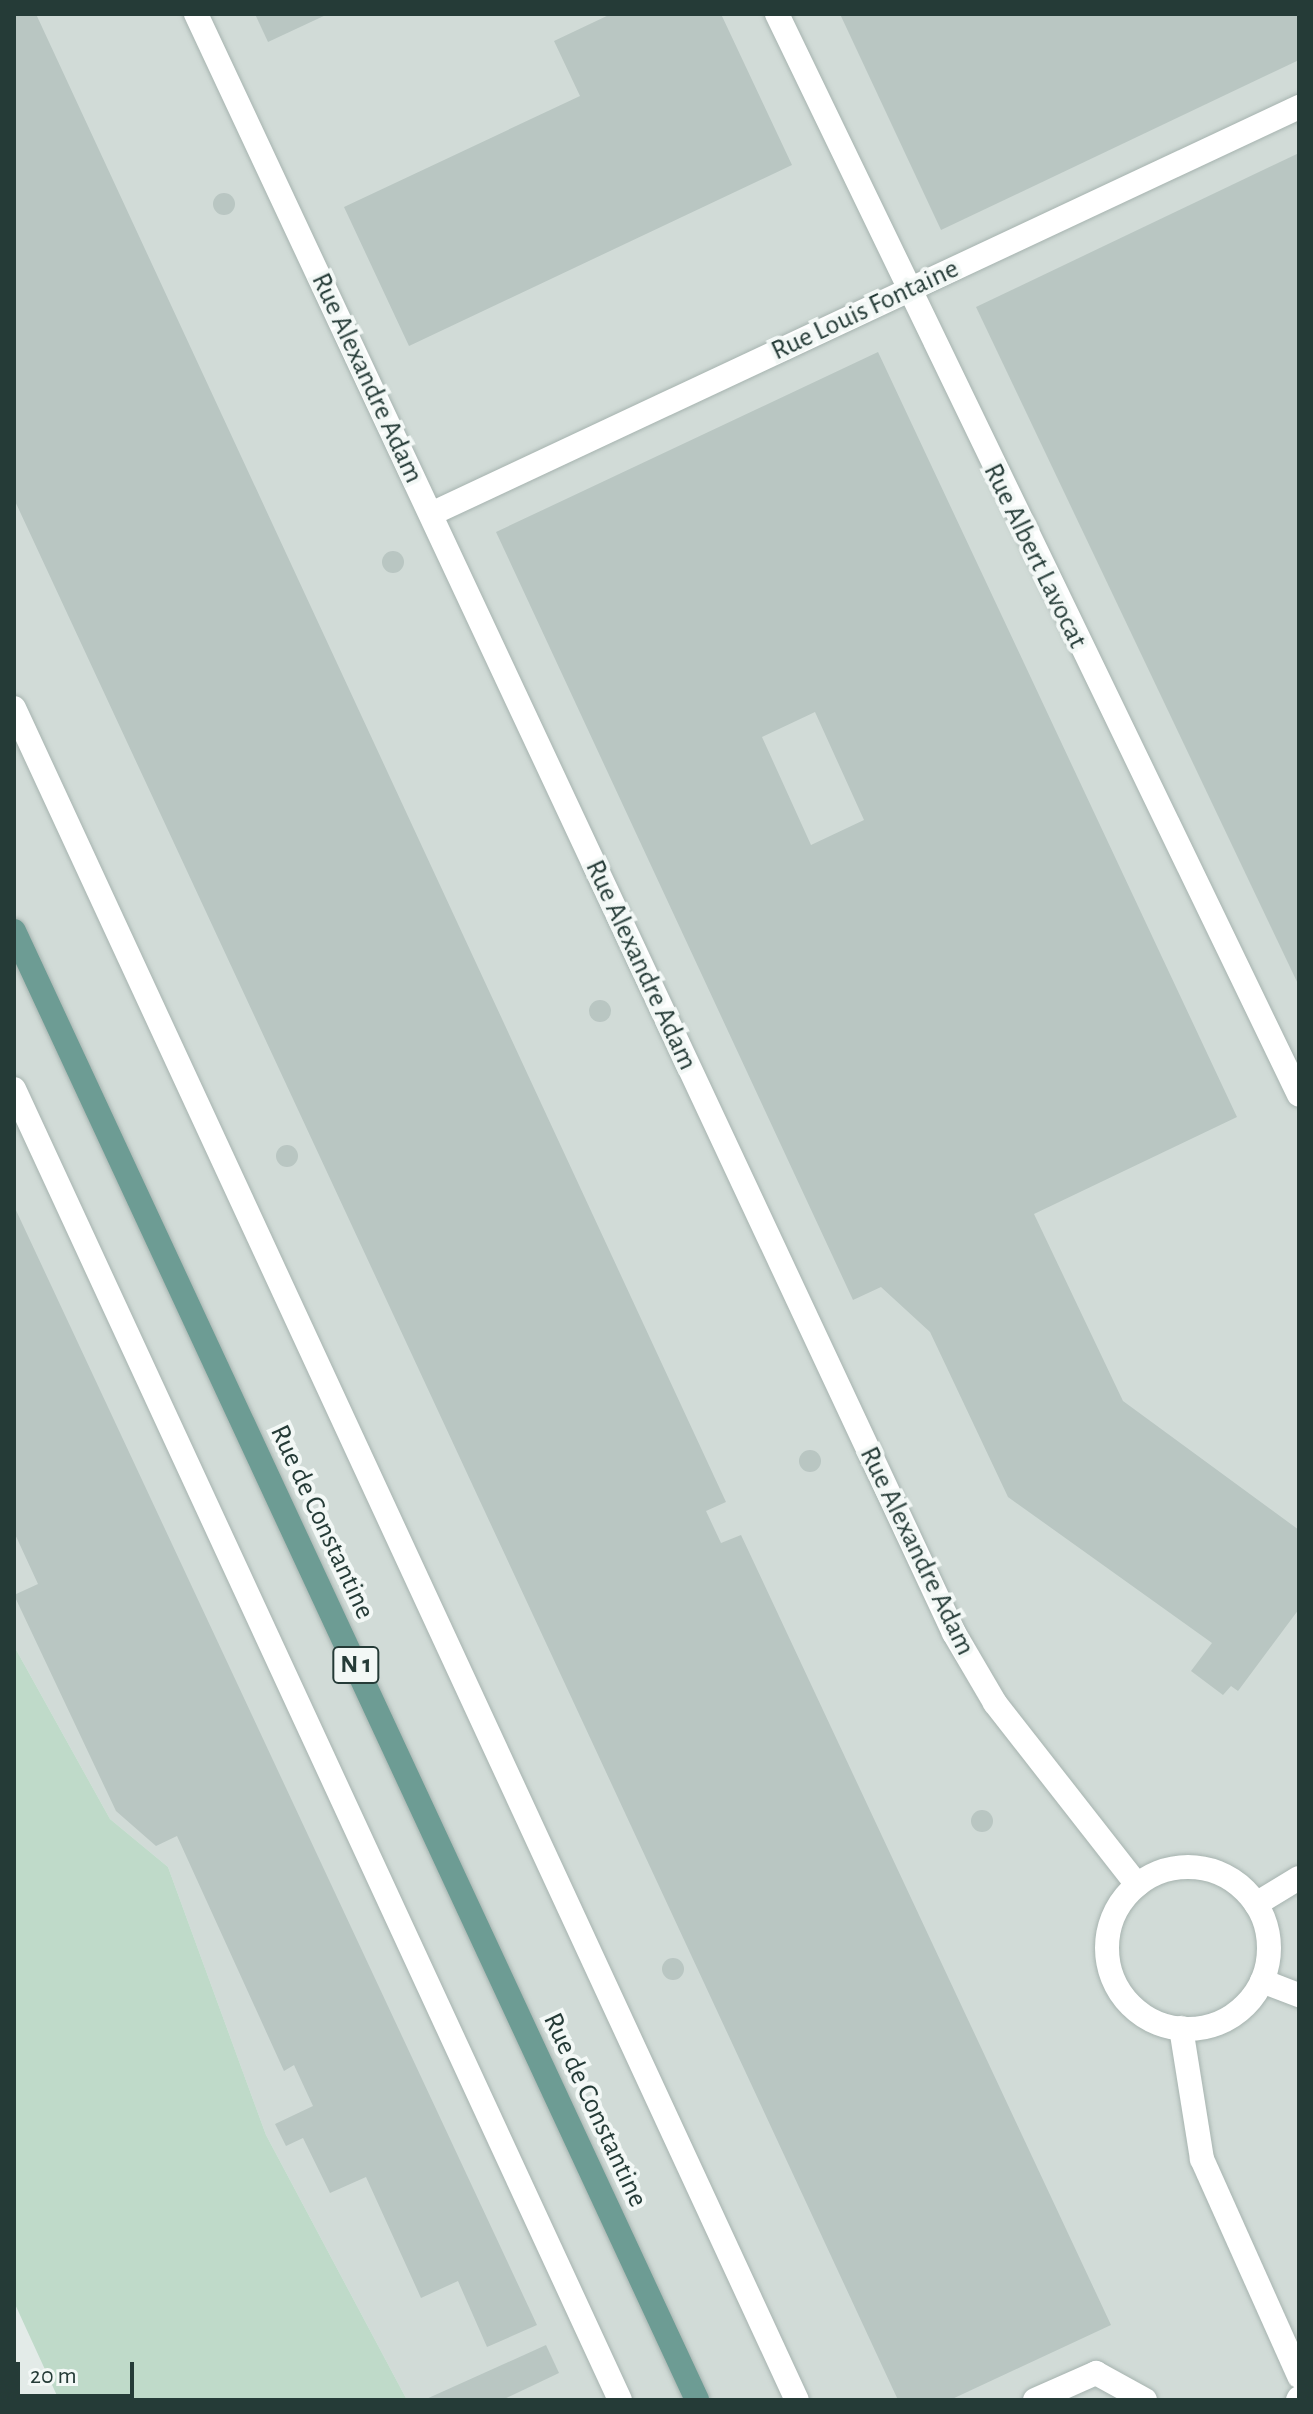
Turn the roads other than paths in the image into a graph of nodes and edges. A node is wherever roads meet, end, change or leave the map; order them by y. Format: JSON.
{"nodes":[{"id":1,"x":196,"y":14,"type":"edge"},
{"id":2,"x":777,"y":14,"type":"edge"},
{"id":3,"x":1299,"y":107,"type":"edge"},
{"id":4,"x":907,"y":290,"type":"junction"},
{"id":5,"x":431,"y":514,"type":"junction"},
{"id":6,"x":14,"y":708,"type":"edge"},
{"id":7,"x":14,"y":931,"type":"edge"},
{"id":8,"x":14,"y":1089,"type":"edge"},
{"id":9,"x":1299,"y":1095,"type":"edge"},
{"id":10,"x":1299,"y":1878,"type":"edge"},
{"id":11,"x":1137,"y":1885,"type":"junction"},
{"id":12,"x":1256,"y":1904,"type":"junction"},
{"id":13,"x":1262,"y":1981,"type":"junction"},
{"id":14,"x":1299,"y":1995,"type":"edge"},
{"id":15,"x":1181,"y":2028,"type":"junction"},
{"id":16,"x":1299,"y":2376,"type":"edge"},
{"id":17,"x":620,"y":2400,"type":"edge"},
{"id":18,"x":697,"y":2400,"type":"edge"},
{"id":19,"x":797,"y":2400,"type":"edge"},
{"id":20,"x":1035,"y":2400,"type":"edge"},
{"id":21,"x":1145,"y":2400,"type":"edge"}],
"edges":[{"from":1,"to":5,"type":"street","name":"Rue Alexandre Adam"},
{"from":2,"to":4,"type":"street","name":"Rue Albert Lavocat"},
{"from":3,"to":4,"type":"street","name":"Rue Louis Fontaine"},
{"from":4,"to":5,"type":"street","name":"Rue Louis Fontaine"},
{"from":4,"to":9,"type":"street","name":"Rue Albert Lavocat"},
{"from":5,"to":11,"type":"street","name":"Rue Alexandre Adam"},
{"from":6,"to":19,"type":"street"},
{"from":7,"to":18,"type":"main road","name":"Rue de Constantine","number":"N 1"},
{"from":8,"to":17,"type":"street"},
{"from":10,"to":12,"type":"street"},
{"from":11,"to":12,"type":"street"},
{"from":11,"to":15,"type":"street"},
{"from":12,"to":13,"type":"street"},
{"from":13,"to":14,"type":"street"},
{"from":13,"to":15,"type":"street"},
{"from":15,"to":16,"type":"street"},
{"from":20,"to":21,"type":"street"}]}
